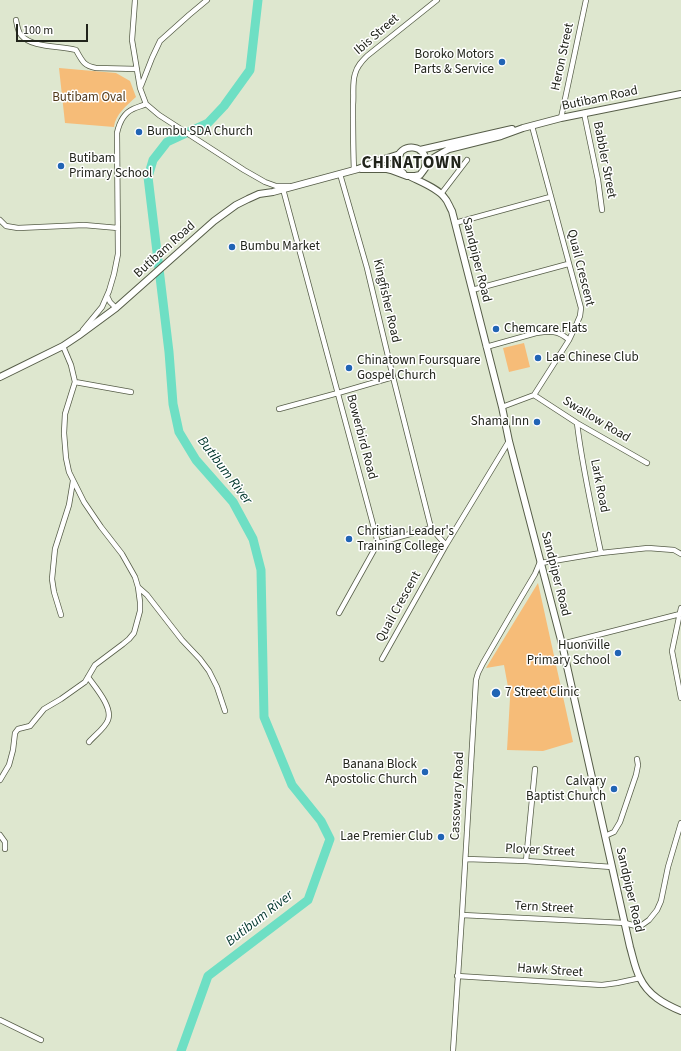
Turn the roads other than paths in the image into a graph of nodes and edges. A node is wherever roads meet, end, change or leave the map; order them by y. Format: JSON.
{"nodes":[{"id":1,"x":135,"y":0,"type":"edge"},
{"id":2,"x":207,"y":0,"type":"edge"},
{"id":3,"x":437,"y":0,"type":"edge"},
{"id":4,"x":586,"y":0,"type":"edge"},
{"id":5,"x":16,"y":20,"type":"dead end"},
{"id":6,"x":137,"y":69,"type":"junction"},
{"id":7,"x":140,"y":88,"type":"junction"},
{"id":8,"x":681,"y":94,"type":"edge"},
{"id":9,"x":146,"y":104,"type":"junction"},
{"id":10,"x":584,"y":113,"type":"junction"},
{"id":11,"x":561,"y":118,"type":"junction"},
{"id":12,"x":532,"y":126,"type":"junction"},
{"id":13,"x":523,"y":128,"type":"junction"},
{"id":14,"x":420,"y":150,"type":"junction"},
{"id":15,"x":400,"y":154,"type":"junction"},
{"id":16,"x":467,"y":160,"type":"dead end"},
{"id":17,"x":356,"y":170,"type":"junction"},
{"id":18,"x":424,"y":170,"type":"junction"},
{"id":19,"x":340,"y":174,"type":"junction"},
{"id":20,"x":404,"y":174,"type":"junction"},
{"id":21,"x":411,"y":177,"type":"junction"},
{"id":22,"x":294,"y":186,"type":"junction"},
{"id":23,"x":429,"y":186,"type":"junction"},
{"id":24,"x":283,"y":189,"type":"junction"},
{"id":25,"x":441,"y":194,"type":"junction"},
{"id":26,"x":550,"y":197,"type":"junction"},
{"id":27,"x":602,"y":210,"type":"dead end"},
{"id":28,"x":0,"y":220,"type":"edge"},
{"id":29,"x":455,"y":223,"type":"junction"},
{"id":30,"x":118,"y":228,"type":"junction"},
{"id":31,"x":568,"y":264,"type":"junction"},
{"id":32,"x":472,"y":290,"type":"junction"},
{"id":33,"x":107,"y":296,"type":"junction"},
{"id":34,"x":116,"y":308,"type":"junction"},
{"id":35,"x":78,"y":336,"type":"junction"},
{"id":36,"x":569,"y":340,"type":"junction"},
{"id":37,"x":62,"y":346,"type":"junction"},
{"id":38,"x":486,"y":347,"type":"junction"},
{"id":39,"x":0,"y":377,"type":"edge"},
{"id":40,"x":393,"y":377,"type":"junction"},
{"id":41,"x":75,"y":382,"type":"junction"},
{"id":42,"x":131,"y":392,"type":"dead end"},
{"id":43,"x":338,"y":393,"type":"junction"},
{"id":44,"x":534,"y":395,"type":"junction"},
{"id":45,"x":502,"y":407,"type":"junction"},
{"id":46,"x":279,"y":410,"type":"dead end"},
{"id":47,"x":577,"y":422,"type":"junction"},
{"id":48,"x":509,"y":442,"type":"junction"},
{"id":49,"x":647,"y":463,"type":"dead end"},
{"id":50,"x":73,"y":481,"type":"junction"},
{"id":51,"x":431,"y":528,"type":"junction"},
{"id":52,"x":378,"y":543,"type":"junction"},
{"id":53,"x":446,"y":544,"type":"junction"},
{"id":54,"x":601,"y":553,"type":"junction"},
{"id":55,"x":681,"y":554,"type":"edge"},
{"id":56,"x":541,"y":561,"type":"junction"},
{"id":57,"x":138,"y":587,"type":"junction"},
{"id":58,"x":681,"y":608,"type":"edge"},
{"id":59,"x":339,"y":614,"type":"dead end"},
{"id":60,"x":680,"y":614,"type":"junction"},
{"id":61,"x":62,"y":615,"type":"dead end"},
{"id":62,"x":562,"y":644,"type":"junction"},
{"id":63,"x":382,"y":659,"type":"dead end"},
{"id":64,"x":88,"y":677,"type":"junction"},
{"id":65,"x":681,"y":698,"type":"edge"},
{"id":66,"x":225,"y":711,"type":"dead end"},
{"id":67,"x":90,"y":742,"type":"dead end"},
{"id":68,"x":637,"y":759,"type":"dead end"},
{"id":69,"x":535,"y":769,"type":"dead end"},
{"id":70,"x":0,"y":780,"type":"edge"},
{"id":71,"x":681,"y":823,"type":"edge"},
{"id":72,"x":0,"y":835,"type":"edge"},
{"id":73,"x":605,"y":836,"type":"junction"},
{"id":74,"x":5,"y":849,"type":"dead end"},
{"id":75,"x":466,"y":859,"type":"junction"},
{"id":76,"x":526,"y":861,"type":"junction"},
{"id":77,"x":612,"y":867,"type":"junction"},
{"id":78,"x":462,"y":915,"type":"junction"},
{"id":79,"x":625,"y":923,"type":"junction"},
{"id":80,"x":457,"y":976,"type":"junction"},
{"id":81,"x":640,"y":978,"type":"junction"},
{"id":82,"x":681,"y":1011,"type":"edge"},
{"id":83,"x":0,"y":1020,"type":"edge"},
{"id":84,"x":40,"y":1040,"type":"dead end"},
{"id":85,"x":453,"y":1051,"type":"edge"}],
"edges":[{"from":1,"to":6,"type":"street"},
{"from":2,"to":7,"type":"street"},
{"from":3,"to":17,"type":"street","name":"Ibis Street"},
{"from":4,"to":11,"type":"street","name":"Heron Street"},
{"from":5,"to":6,"type":"street"},
{"from":6,"to":7,"type":"street"},
{"from":7,"to":9,"type":"street"},
{"from":8,"to":10,"type":"main road","name":"Butibam Road"},
{"from":9,"to":22,"type":"street"},
{"from":9,"to":30,"type":"street"},
{"from":10,"to":11,"type":"main road","name":"Butibam Road"},
{"from":10,"to":27,"type":"street","name":"Babbler Street"},
{"from":11,"to":12,"type":"main road","name":"Butibam Road"},
{"from":12,"to":13,"type":"main road","name":"Butibam Road"},
{"from":12,"to":26,"type":"street","name":"Quail Crescent"},
{"from":13,"to":14,"type":"main road","name":"Butibam Road"},
{"from":13,"to":18,"type":"main road","name":"Butibam Road"},
{"from":14,"to":15,"type":"main road"},
{"from":14,"to":18,"type":"main road"},
{"from":15,"to":17,"type":"main road","name":"Butibam Road"},
{"from":15,"to":20,"type":"main road"},
{"from":16,"to":25,"type":"street"},
{"from":17,"to":19,"type":"main road","name":"Butibam Road"},
{"from":17,"to":20,"type":"main road","name":"Butibam Road"},
{"from":18,"to":21,"type":"main road"},
{"from":18,"to":23,"type":"main road"},
{"from":19,"to":22,"type":"main road","name":"Butibam Road"},
{"from":19,"to":40,"type":"street","name":"Kingfisher Road"},
{"from":20,"to":21,"type":"main road"},
{"from":21,"to":23,"type":"main road","name":"Sandpiper Road"},
{"from":22,"to":24,"type":"main road","name":"Butibam Road"},
{"from":23,"to":25,"type":"main road","name":"Sandpiper Road"},
{"from":24,"to":34,"type":"main road","name":"Butibam Road"},
{"from":24,"to":43,"type":"street","name":"Bowerbird Road"},
{"from":25,"to":29,"type":"main road","name":"Sandpiper Road"},
{"from":26,"to":29,"type":"street"},
{"from":26,"to":31,"type":"street","name":"Quail Crescent"},
{"from":28,"to":30,"type":"street"},
{"from":29,"to":32,"type":"main road","name":"Sandpiper Road"},
{"from":30,"to":33,"type":"street"},
{"from":31,"to":32,"type":"street"},
{"from":31,"to":36,"type":"street","name":"Quail Crescent"},
{"from":32,"to":38,"type":"main road","name":"Sandpiper Road"},
{"from":33,"to":34,"type":"street"},
{"from":33,"to":35,"type":"street"},
{"from":34,"to":35,"type":"main road","name":"Butibam Road"},
{"from":35,"to":37,"type":"main road","name":"Butibam Road"},
{"from":36,"to":38,"type":"street"},
{"from":36,"to":44,"type":"street","name":"Quail Crescent"},
{"from":37,"to":39,"type":"main road","name":"Butibam Road"},
{"from":37,"to":41,"type":"street"},
{"from":38,"to":45,"type":"main road","name":"Sandpiper Road"},
{"from":40,"to":43,"type":"street"},
{"from":40,"to":51,"type":"street","name":"Kingfisher Road"},
{"from":41,"to":42,"type":"street"},
{"from":41,"to":50,"type":"street"},
{"from":43,"to":46,"type":"street"},
{"from":43,"to":52,"type":"street","name":"Bowerbird Road"},
{"from":44,"to":45,"type":"street"},
{"from":44,"to":47,"type":"street","name":"Swallow Road"},
{"from":45,"to":48,"type":"main road","name":"Sandpiper Road"},
{"from":47,"to":49,"type":"street","name":"Swallow Road"},
{"from":47,"to":54,"type":"street","name":"Lark Road"},
{"from":48,"to":53,"type":"street","name":"Quail Crescent"},
{"from":48,"to":56,"type":"main road","name":"Sandpiper Road"},
{"from":50,"to":57,"type":"street"},
{"from":50,"to":61,"type":"street"},
{"from":51,"to":52,"type":"street"},
{"from":51,"to":53,"type":"street","name":"Kingfisher Road"},
{"from":52,"to":59,"type":"street"},
{"from":53,"to":63,"type":"street","name":"Quail Crescent"},
{"from":54,"to":55,"type":"street"},
{"from":54,"to":56,"type":"street"},
{"from":56,"to":62,"type":"main road","name":"Sandpiper Road"},
{"from":56,"to":75,"type":"street","name":"Cassowary Road"},
{"from":57,"to":64,"type":"street"},
{"from":57,"to":66,"type":"street"},
{"from":58,"to":60,"type":"street"},
{"from":60,"to":62,"type":"street"},
{"from":60,"to":65,"type":"street"},
{"from":62,"to":73,"type":"main road","name":"Sandpiper Road"},
{"from":64,"to":67,"type":"street"},
{"from":64,"to":70,"type":"street"},
{"from":68,"to":73,"type":"street"},
{"from":69,"to":76,"type":"street"},
{"from":71,"to":79,"type":"street","name":"Tern Street"},
{"from":72,"to":74,"type":"street"},
{"from":73,"to":77,"type":"main road","name":"Sandpiper Road"},
{"from":75,"to":76,"type":"street","name":"Plover Street"},
{"from":75,"to":78,"type":"street","name":"Cassowary Road"},
{"from":76,"to":77,"type":"street","name":"Plover Street"},
{"from":77,"to":79,"type":"main road","name":"Sandpiper Road"},
{"from":78,"to":79,"type":"street","name":"Tern Street"},
{"from":78,"to":80,"type":"street","name":"Cassowary Road"},
{"from":79,"to":81,"type":"main road","name":"Sandpiper Road"},
{"from":80,"to":81,"type":"street","name":"Hawk Street"},
{"from":80,"to":85,"type":"street","name":"Cassowary Road"},
{"from":81,"to":82,"type":"main road","name":"Sandpiper Road"},
{"from":83,"to":84,"type":"street"}]}
